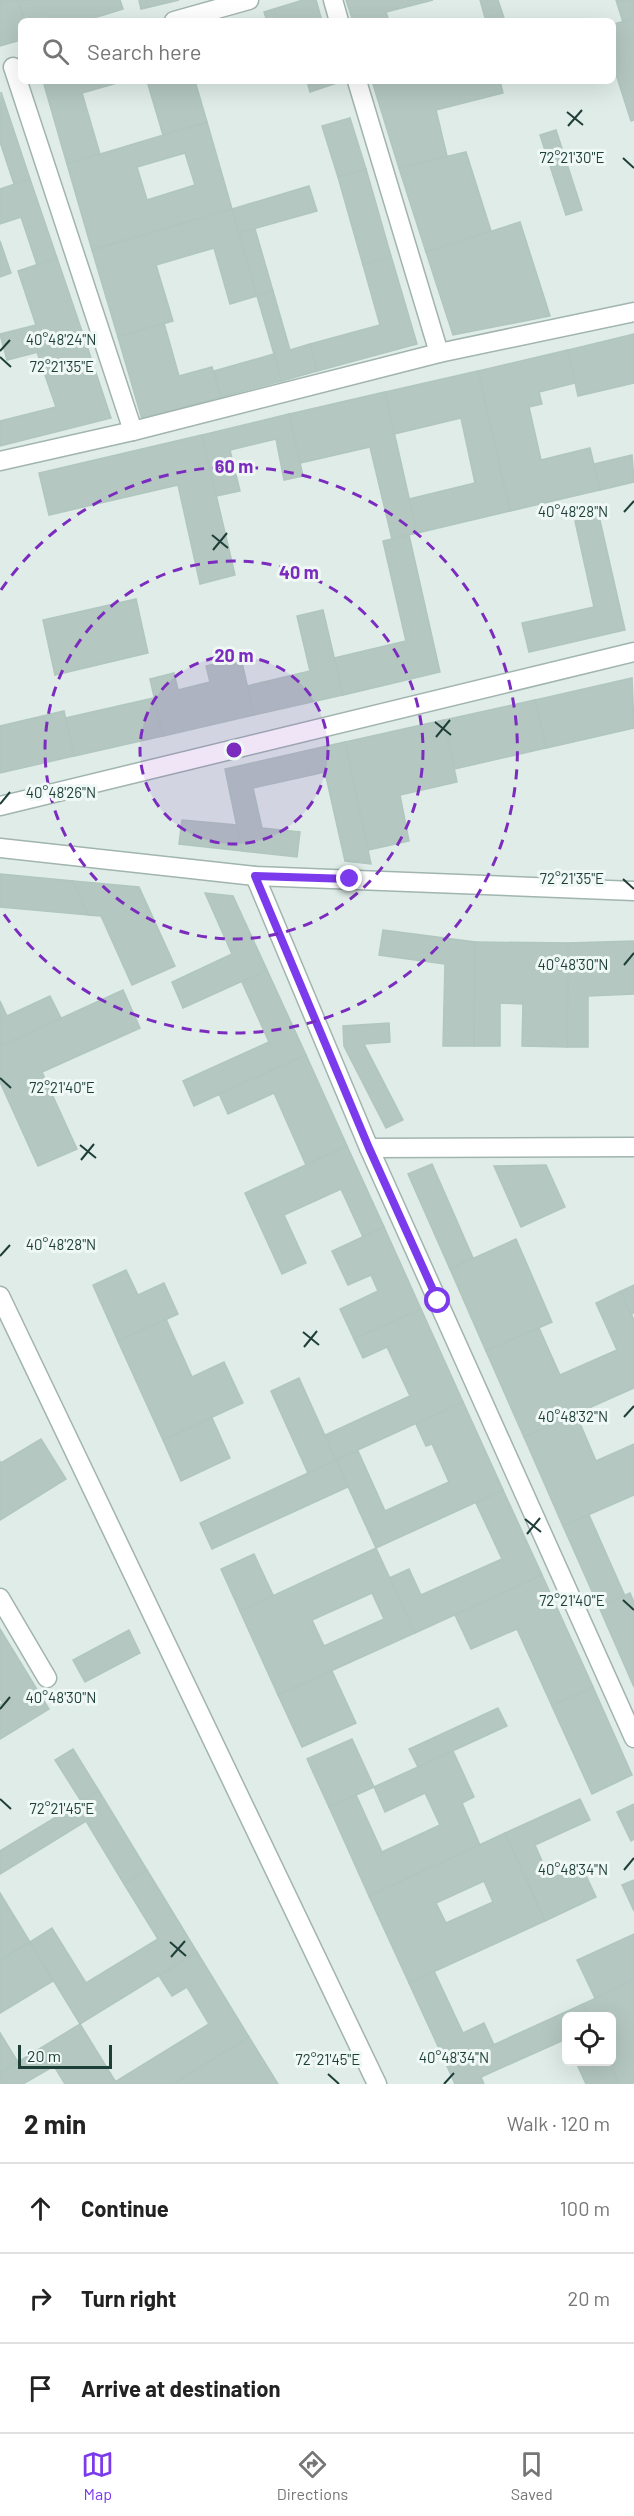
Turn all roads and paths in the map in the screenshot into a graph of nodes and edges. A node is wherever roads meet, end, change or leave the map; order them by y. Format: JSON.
{"nodes":[{"id":1,"x":249,"y":0,"type":"edge"},
{"id":2,"x":333,"y":0,"type":"edge"},
{"id":3,"x":185,"y":18,"type":"edge"},
{"id":4,"x":338,"y":18,"type":"edge"},
{"id":5,"x":11,"y":67,"type":"edge"},
{"id":6,"x":358,"y":84,"type":"edge"},
{"id":7,"x":634,"y":312,"type":"edge"},
{"id":8,"x":439,"y":353,"type":"junction"},
{"id":9,"x":133,"y":431,"type":"junction"},
{"id":10,"x":0,"y":461,"type":"edge"},
{"id":11,"x":634,"y":652,"type":"edge"},
{"id":12,"x":0,"y":806,"type":"edge"},
{"id":13,"x":0,"y":848,"type":"edge"},
{"id":14,"x":255,"y":876,"type":"junction"},
{"id":15,"x":634,"y":891,"type":"edge"},
{"id":16,"x":634,"y":1147,"type":"edge"},
{"id":17,"x":369,"y":1148,"type":"junction"},
{"id":18,"x":0,"y":1296,"type":"edge"},
{"id":19,"x":0,"y":1598,"type":"edge"},
{"id":20,"x":47,"y":1678,"type":"dead end"},
{"id":21,"x":634,"y":1737,"type":"edge"},
{"id":22,"x":377,"y":2084,"type":"edge"}],
"edges":[{"from":1,"to":3,"type":"street"},
{"from":2,"to":4,"type":"street"},
{"from":5,"to":9,"type":"street"},
{"from":6,"to":8,"type":"street"},
{"from":7,"to":8,"type":"street"},
{"from":8,"to":9,"type":"street"},
{"from":9,"to":10,"type":"street"},
{"from":11,"to":12,"type":"street"},
{"from":13,"to":14,"type":"street"},
{"from":14,"to":15,"type":"street"},
{"from":14,"to":17,"type":"street"},
{"from":16,"to":17,"type":"street"},
{"from":17,"to":21,"type":"street"},
{"from":18,"to":22,"type":"street"},
{"from":19,"to":20,"type":"street"}]}
